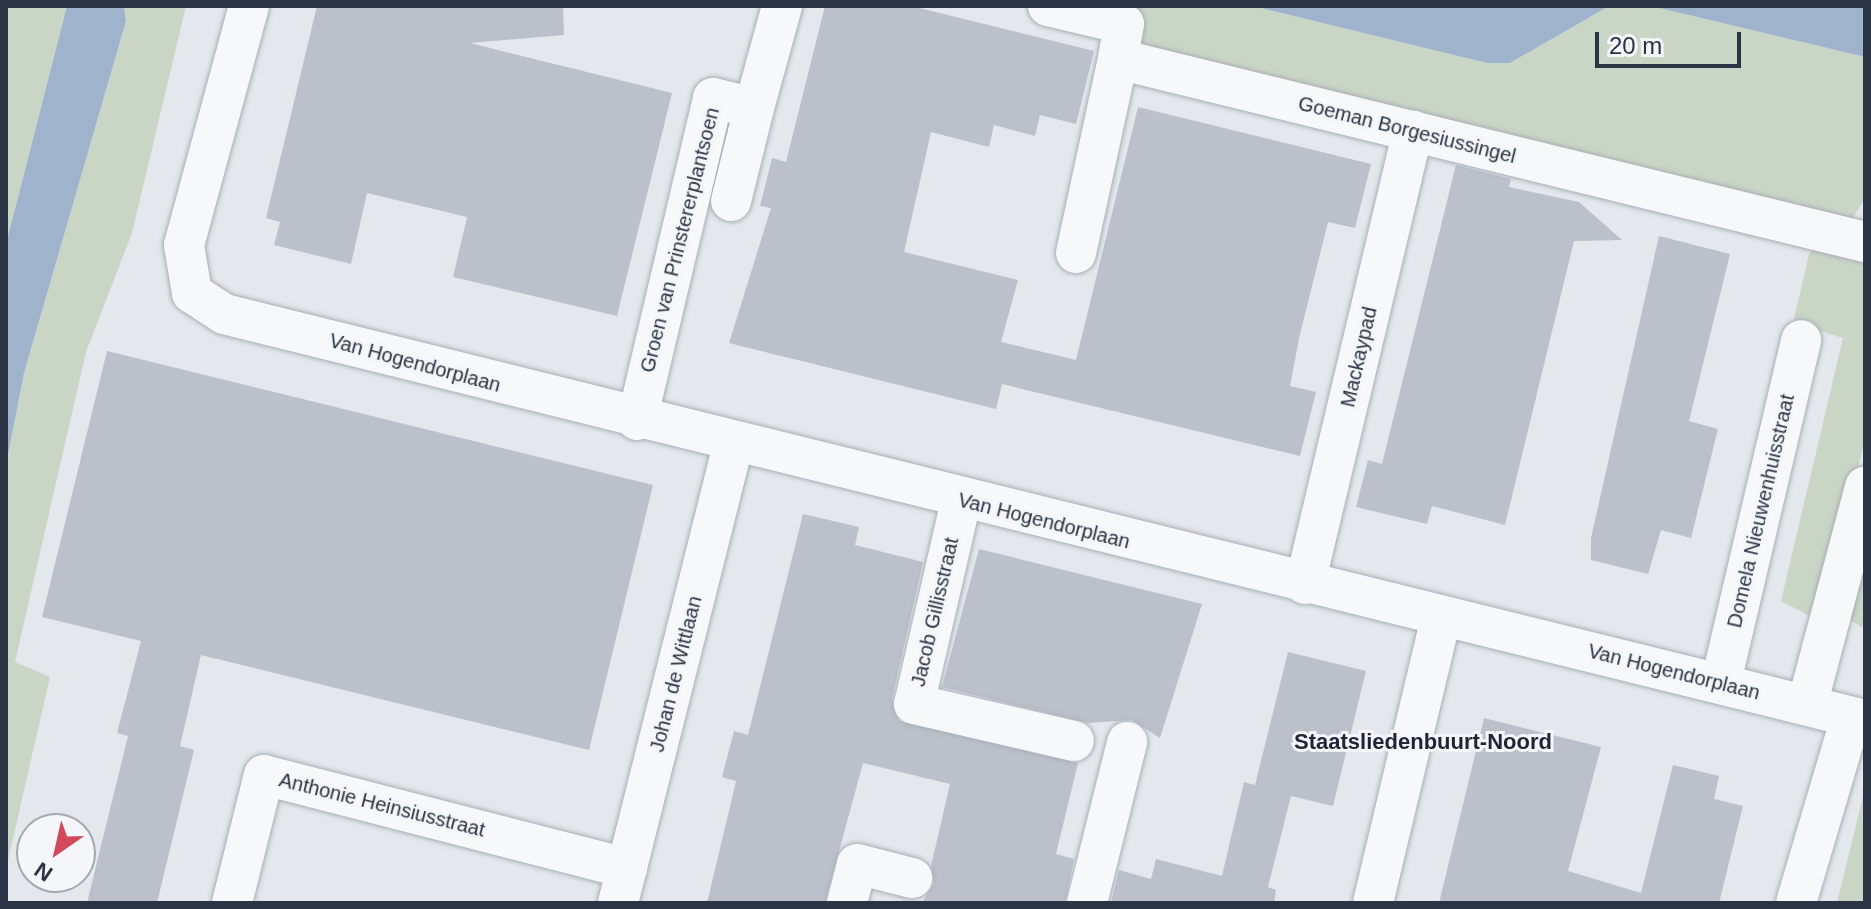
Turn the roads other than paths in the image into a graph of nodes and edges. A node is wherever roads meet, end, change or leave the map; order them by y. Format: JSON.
{"nodes":[{"id":1,"x":249,"y":6,"type":"edge"},
{"id":2,"x":782,"y":6,"type":"edge"},
{"id":3,"x":1048,"y":6,"type":"edge"},
{"id":4,"x":1124,"y":30,"type":"edge"},
{"id":5,"x":754,"y":108,"type":"junction"},
{"id":6,"x":1413,"y":131,"type":"junction"},
{"id":7,"x":731,"y":201,"type":"dead end"},
{"id":8,"x":1865,"y":242,"type":"edge"},
{"id":9,"x":1076,"y":253,"type":"dead end"},
{"id":10,"x":1801,"y":340,"type":"dead end"},
{"id":11,"x":637,"y":420,"type":"junction"},
{"id":12,"x":733,"y":445,"type":"junction"},
{"id":13,"x":1865,"y":487,"type":"edge"},
{"id":14,"x":961,"y":501,"type":"junction"},
{"id":15,"x":1305,"y":584,"type":"junction"},
{"id":16,"x":1441,"y":618,"type":"junction"},
{"id":17,"x":1721,"y":682,"type":"junction"},
{"id":18,"x":1807,"y":705,"type":"junction"},
{"id":19,"x":1858,"y":718,"type":"edge"},
{"id":20,"x":1074,"y":741,"type":"dead end"},
{"id":21,"x":1127,"y":742,"type":"dead end"},
{"id":22,"x":912,"y":878,"type":"dead end"},
{"id":23,"x":623,"y":886,"type":"edge"},
{"id":24,"x":232,"y":903,"type":"edge"},
{"id":25,"x":847,"y":903,"type":"edge"},
{"id":26,"x":1087,"y":903,"type":"edge"},
{"id":27,"x":1373,"y":903,"type":"edge"},
{"id":28,"x":1796,"y":903,"type":"edge"}],
"edges":[{"from":1,"to":11,"type":"street","name":"Van Hogendorplaan"},
{"from":2,"to":5,"type":"street","name":"Groen van Prinstererplantsoen"},
{"from":3,"to":4,"type":"street","name":"Goeman Borgesiussingel"},
{"from":4,"to":6,"type":"street","name":"Goeman Borgesiussingel"},
{"from":4,"to":9,"type":"street"},
{"from":5,"to":7,"type":"street","name":"Groen van Prinstererplantsoen"},
{"from":5,"to":11,"type":"street","name":"Groen van Prinstererplantsoen"},
{"from":6,"to":8,"type":"street","name":"Goeman Borgesiussingel"},
{"from":6,"to":15,"type":"street","name":"Mackaypad"},
{"from":10,"to":17,"type":"street","name":"Domela Nieuwenhuisstraat"},
{"from":11,"to":12,"type":"street","name":"Van Hogendorplaan"},
{"from":12,"to":14,"type":"street","name":"Van Hogendorplaan"},
{"from":12,"to":23,"type":"street","name":"Johan de Wittlaan"},
{"from":13,"to":18,"type":"street"},
{"from":14,"to":15,"type":"street","name":"Van Hogendorplaan"},
{"from":14,"to":20,"type":"street","name":"Jacob Gillisstraat"},
{"from":15,"to":16,"type":"street","name":"Van Hogendorplaan"},
{"from":16,"to":17,"type":"street","name":"Van Hogendorplaan"},
{"from":16,"to":27,"type":"street"},
{"from":17,"to":18,"type":"street","name":"Van Hogendorplaan"},
{"from":18,"to":19,"type":"street","name":"Van Hogendorplaan"},
{"from":19,"to":28,"type":"street"},
{"from":21,"to":26,"type":"street"},
{"from":22,"to":25,"type":"street"},
{"from":23,"to":24,"type":"street","name":"Anthonie Heinsiusstraat"}]}
